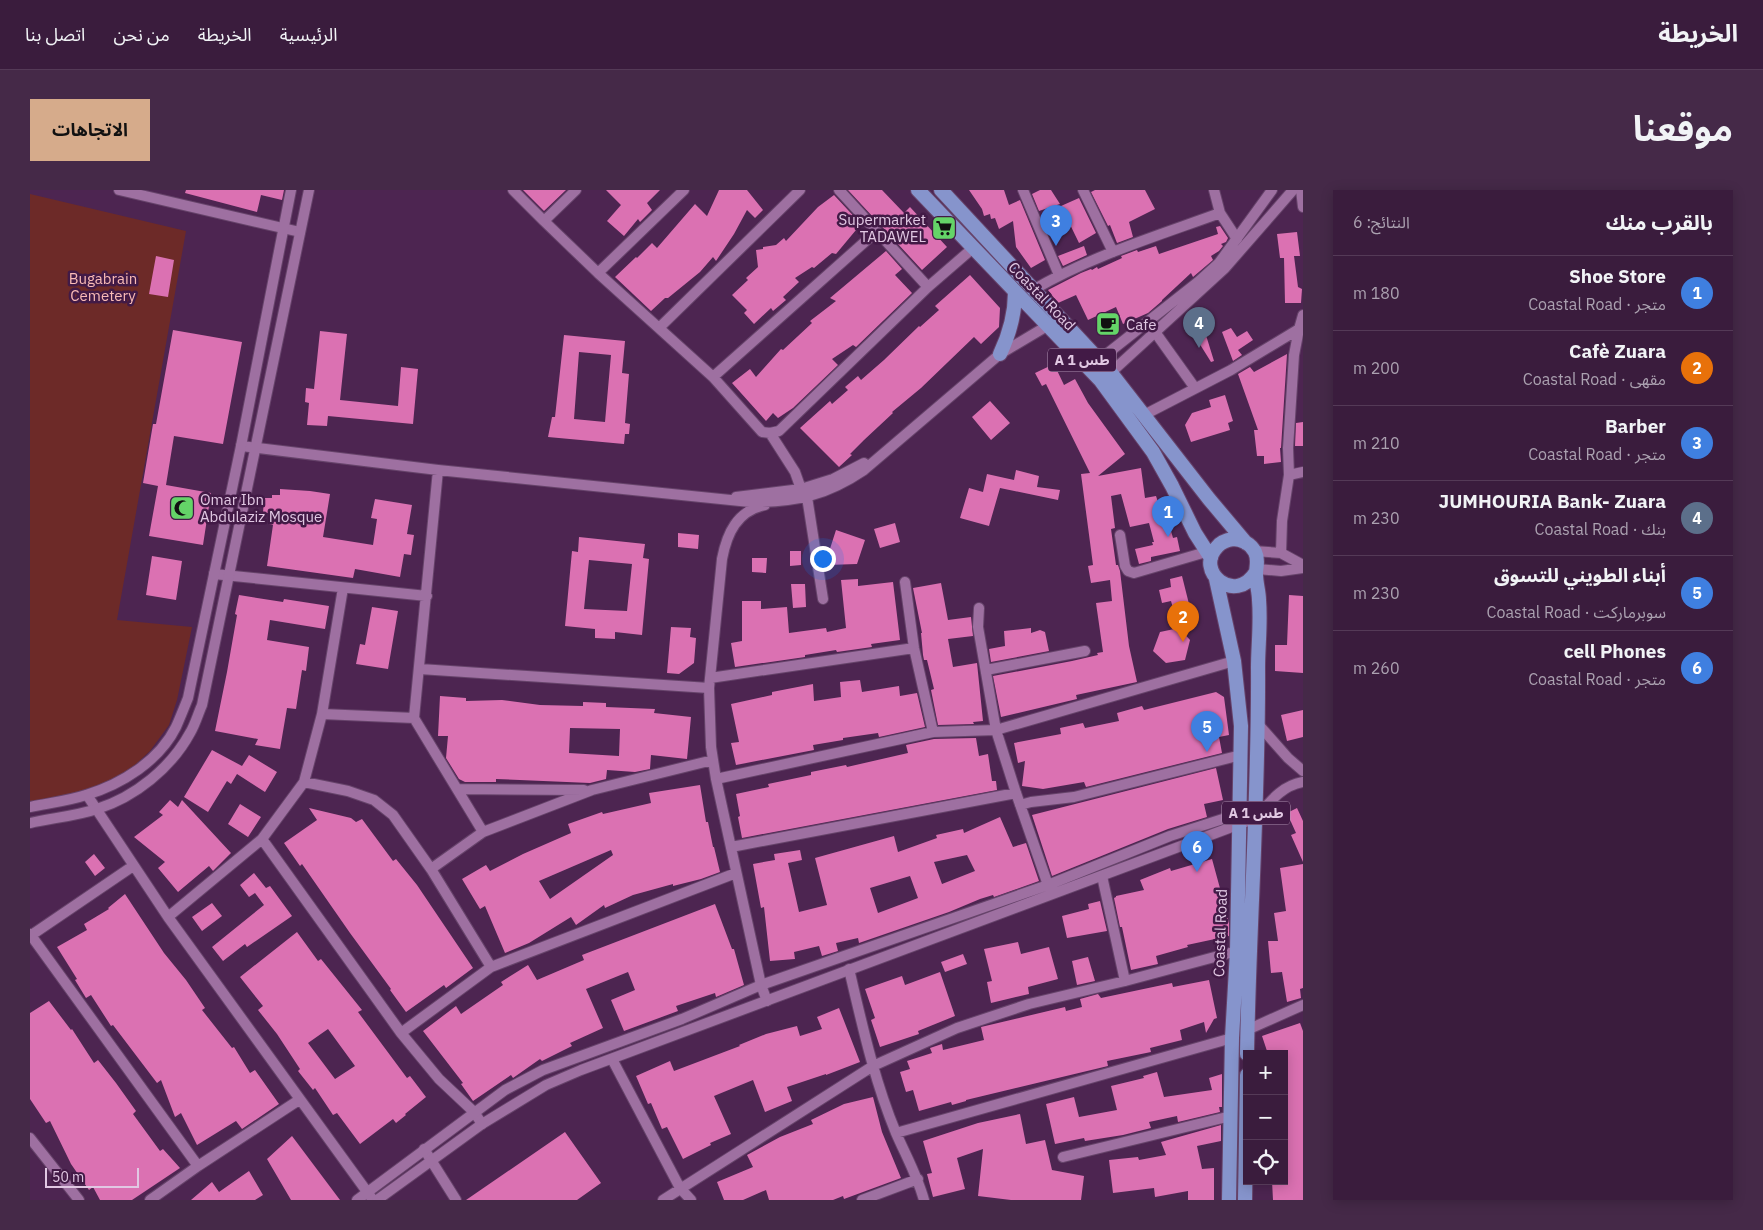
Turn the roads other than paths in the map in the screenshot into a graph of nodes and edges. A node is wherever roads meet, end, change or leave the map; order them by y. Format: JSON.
{"nodes":[{"id":1,"x":119,"y":190,"type":"edge"},
{"id":2,"x":291,"y":190,"type":"edge"},
{"id":3,"x":309,"y":190,"type":"edge"},
{"id":4,"x":513,"y":190,"type":"edge"},
{"id":5,"x":576,"y":190,"type":"edge"},
{"id":6,"x":684,"y":190,"type":"edge"},
{"id":7,"x":800,"y":190,"type":"edge"},
{"id":8,"x":839,"y":190,"type":"edge"},
{"id":9,"x":918,"y":190,"type":"edge"},
{"id":10,"x":941,"y":190,"type":"edge"},
{"id":11,"x":1023,"y":190,"type":"edge"},
{"id":12,"x":1083,"y":190,"type":"edge"},
{"id":13,"x":1214,"y":190,"type":"edge"},
{"id":14,"x":1272,"y":190,"type":"edge"},
{"id":15,"x":1293,"y":190,"type":"edge"},
{"id":16,"x":1302,"y":190,"type":"edge"},
{"id":17,"x":1303,"y":207,"type":"edge"},
{"id":18,"x":1220,"y":213,"type":"junction"},
{"id":19,"x":544,"y":221,"type":"junction"},
{"id":20,"x":283,"y":228,"type":"junction"},
{"id":21,"x":877,"y":231,"type":"junction"},
{"id":22,"x":300,"y":232,"type":"junction"},
{"id":23,"x":1237,"y":240,"type":"junction"},
{"id":24,"x":973,"y":248,"type":"junction"},
{"id":25,"x":1113,"y":252,"type":"junction"},
{"id":26,"x":598,"y":273,"type":"junction"},
{"id":27,"x":1059,"y":275,"type":"junction"},
{"id":28,"x":928,"y":287,"type":"junction"},
{"id":29,"x":1033,"y":290,"type":"junction"},
{"id":30,"x":1015,"y":292,"type":"junction"},
{"id":31,"x":1303,"y":315,"type":"edge"},
{"id":32,"x":1053,"y":322,"type":"junction"},
{"id":33,"x":659,"y":328,"type":"junction"},
{"id":34,"x":1298,"y":329,"type":"junction"},
{"id":35,"x":1155,"y":332,"type":"junction"},
{"id":36,"x":1000,"y":354,"type":"junction"},
{"id":37,"x":1094,"y":364,"type":"junction"},
{"id":38,"x":712,"y":377,"type":"junction"},
{"id":39,"x":1106,"y":377,"type":"junction"},
{"id":40,"x":1195,"y":388,"type":"junction"},
{"id":41,"x":1144,"y":415,"type":"junction"},
{"id":42,"x":770,"y":434,"type":"junction"},
{"id":43,"x":241,"y":446,"type":"junction"},
{"id":44,"x":254,"y":448,"type":"junction"},
{"id":45,"x":438,"y":470,"type":"junction"},
{"id":46,"x":1303,"y":472,"type":"edge"},
{"id":47,"x":1288,"y":475,"type":"junction"},
{"id":48,"x":804,"y":493,"type":"junction"},
{"id":49,"x":726,"y":499,"type":"junction"},
{"id":50,"x":774,"y":503,"type":"junction"},
{"id":51,"x":1120,"y":535,"type":"dead end"},
{"id":52,"x":1250,"y":547,"type":"junction"},
{"id":53,"x":1281,"y":553,"type":"junction"},
{"id":54,"x":1208,"y":555,"type":"junction"},
{"id":55,"x":1303,"y":566,"type":"edge"},
{"id":56,"x":1256,"y":571,"type":"junction"},
{"id":57,"x":214,"y":574,"type":"junction"},
{"id":58,"x":228,"y":576,"type":"junction"},
{"id":59,"x":1216,"y":579,"type":"junction"},
{"id":60,"x":905,"y":582,"type":"dead end"},
{"id":61,"x":343,"y":588,"type":"junction"},
{"id":62,"x":427,"y":596,"type":"junction"},
{"id":63,"x":823,"y":598,"type":"dead end"},
{"id":64,"x":979,"y":608,"type":"dead end"},
{"id":65,"x":914,"y":648,"type":"junction"},
{"id":66,"x":1085,"y":651,"type":"dead end"},
{"id":67,"x":1234,"y":661,"type":"junction"},
{"id":68,"x":420,"y":669,"type":"junction"},
{"id":69,"x":986,"y":670,"type":"junction"},
{"id":70,"x":709,"y":683,"type":"junction"},
{"id":71,"x":322,"y":714,"type":"junction"},
{"id":72,"x":414,"y":718,"type":"junction"},
{"id":73,"x":1258,"y":724,"type":"junction"},
{"id":74,"x":996,"y":730,"type":"junction"},
{"id":75,"x":933,"y":732,"type":"junction"},
{"id":76,"x":1241,"y":755,"type":"junction"},
{"id":77,"x":713,"y":760,"type":"junction"},
{"id":78,"x":1303,"y":771,"type":"edge"},
{"id":79,"x":716,"y":779,"type":"junction"},
{"id":80,"x":304,"y":782,"type":"junction"},
{"id":81,"x":1303,"y":782,"type":"edge"},
{"id":82,"x":458,"y":790,"type":"junction"},
{"id":83,"x":592,"y":790,"type":"junction"},
{"id":84,"x":1016,"y":794,"type":"junction"},
{"id":85,"x":87,"y":795,"type":"junction"},
{"id":86,"x":1020,"y":805,"type":"junction"},
{"id":87,"x":30,"y":807,"type":"edge"},
{"id":88,"x":97,"y":809,"type":"junction"},
{"id":89,"x":1256,"y":813,"type":"junction"},
{"id":90,"x":1239,"y":819,"type":"junction"},
{"id":91,"x":30,"y":823,"type":"edge"},
{"id":92,"x":483,"y":832,"type":"junction"},
{"id":93,"x":262,"y":839,"type":"junction"},
{"id":94,"x":731,"y":847,"type":"junction"},
{"id":95,"x":133,"y":866,"type":"junction"},
{"id":96,"x":431,"y":869,"type":"junction"},
{"id":97,"x":736,"y":874,"type":"junction"},
{"id":98,"x":1102,"y":876,"type":"junction"},
{"id":99,"x":1048,"y":885,"type":"junction"},
{"id":100,"x":168,"y":917,"type":"junction"},
{"id":101,"x":30,"y":935,"type":"edge"},
{"id":102,"x":1237,"y":951,"type":"junction"},
{"id":103,"x":491,"y":967,"type":"junction"},
{"id":104,"x":849,"y":970,"type":"junction"},
{"id":105,"x":1125,"y":981,"type":"junction"},
{"id":106,"x":761,"y":985,"type":"junction"},
{"id":107,"x":767,"y":1001,"type":"junction"},
{"id":108,"x":1303,"y":1005,"type":"edge"},
{"id":109,"x":1247,"y":1030,"type":"junction"},
{"id":110,"x":401,"y":1033,"type":"junction"},
{"id":111,"x":1232,"y":1038,"type":"junction"},
{"id":112,"x":1247,"y":1050,"type":"edge"},
{"id":113,"x":612,"y":1059,"type":"junction"},
{"id":114,"x":873,"y":1066,"type":"junction"},
{"id":115,"x":1247,"y":1095,"type":"edge"},
{"id":116,"x":299,"y":1100,"type":"junction"},
{"id":117,"x":474,"y":1112,"type":"junction"},
{"id":118,"x":1231,"y":1116,"type":"junction"},
{"id":119,"x":482,"y":1124,"type":"junction"},
{"id":120,"x":896,"y":1133,"type":"junction"},
{"id":121,"x":31,"y":1143,"type":"edge"},
{"id":122,"x":424,"y":1149,"type":"junction"},
{"id":123,"x":1064,"y":1157,"type":"dead end"},
{"id":124,"x":433,"y":1161,"type":"junction"},
{"id":125,"x":198,"y":1166,"type":"junction"},
{"id":126,"x":918,"y":1178,"type":"junction"},
{"id":127,"x":680,"y":1188,"type":"junction"},
{"id":128,"x":370,"y":1196,"type":"edge"},
{"id":129,"x":79,"y":1200,"type":"edge"},
{"id":130,"x":150,"y":1200,"type":"edge"},
{"id":131,"x":357,"y":1200,"type":"edge"},
{"id":132,"x":377,"y":1200,"type":"edge"},
{"id":133,"x":456,"y":1200,"type":"edge"},
{"id":134,"x":663,"y":1200,"type":"edge"},
{"id":135,"x":691,"y":1200,"type":"edge"},
{"id":136,"x":862,"y":1200,"type":"edge"},
{"id":137,"x":924,"y":1200,"type":"edge"},
{"id":138,"x":1229,"y":1200,"type":"edge"},
{"id":139,"x":1245,"y":1200,"type":"edge"}],
"edges":[{"from":1,"to":20,"type":"street"},
{"from":2,"to":20,"type":"street"},
{"from":3,"to":22,"type":"street"},
{"from":4,"to":19,"type":"street"},
{"from":5,"to":19,"type":"street"},
{"from":6,"to":26,"type":"street"},
{"from":7,"to":33,"type":"street"},
{"from":8,"to":21,"type":"street"},
{"from":9,"to":24,"type":"highway","name":"Coastal Road","number":"A 1 طس"},
{"from":10,"to":29,"type":"highway","name":"Coastal Road","number":"A 1 طس"},
{"from":11,"to":27,"type":"street"},
{"from":12,"to":25,"type":"street"},
{"from":13,"to":18,"type":"street"},
{"from":14,"to":23,"type":"street"},
{"from":15,"to":35,"type":"street"},
{"from":16,"to":17,"type":"street"},
{"from":18,"to":23,"type":"street"},
{"from":18,"to":25,"type":"street"},
{"from":19,"to":26,"type":"street"},
{"from":20,"to":22,"type":"street"},
{"from":20,"to":43,"type":"street"},
{"from":21,"to":28,"type":"street"},
{"from":21,"to":38,"type":"street"},
{"from":22,"to":44,"type":"street"},
{"from":23,"to":37,"type":"street"},
{"from":24,"to":28,"type":"street"},
{"from":24,"to":30,"type":"highway","name":"Coastal Road","number":"A 1 طس"},
{"from":25,"to":27,"type":"street"},
{"from":26,"to":33,"type":"street"},
{"from":27,"to":29,"type":"street"},
{"from":28,"to":42,"type":"street"},
{"from":29,"to":32,"type":"highway","name":"Coastal Road","number":"A 1 طس"},
{"from":30,"to":32,"type":"highway","name":"Coastal Road","number":"A 1 طس"},
{"from":30,"to":36,"type":"highway"},
{"from":31,"to":34,"type":"street"},
{"from":32,"to":36,"type":"street"},
{"from":32,"to":37,"type":"highway","name":"Coastal Road","number":"A 1 طس"},
{"from":33,"to":38,"type":"street"},
{"from":34,"to":40,"type":"street"},
{"from":34,"to":47,"type":"street"},
{"from":35,"to":39,"type":"street"},
{"from":35,"to":40,"type":"street"},
{"from":36,"to":48,"type":"street"},
{"from":37,"to":39,"type":"highway","name":"Coastal Road","number":"A 1 طس"},
{"from":38,"to":42,"type":"street"},
{"from":39,"to":41,"type":"highway","name":"Coastal Road","number":"A 1 طس"},
{"from":39,"to":54,"type":"highway","name":"Coastal Road","number":"A 1 طس"},
{"from":40,"to":41,"type":"street"},
{"from":41,"to":52,"type":"highway","name":"Coastal Road","number":"A 1 طس"},
{"from":42,"to":48,"type":"street"},
{"from":43,"to":44,"type":"street"},
{"from":43,"to":57,"type":"street"},
{"from":44,"to":45,"type":"street"},
{"from":44,"to":58,"type":"street"},
{"from":45,"to":49,"type":"street"},
{"from":45,"to":62,"type":"street"},
{"from":46,"to":47,"type":"street"},
{"from":47,"to":53,"type":"street"},
{"from":48,"to":49,"type":"street"},
{"from":48,"to":50,"type":"street"},
{"from":48,"to":63,"type":"street"},
{"from":49,"to":50,"type":"street"},
{"from":50,"to":70,"type":"street"},
{"from":51,"to":54,"type":"street"},
{"from":52,"to":53,"type":"street"},
{"from":52,"to":54,"type":"highway"},
{"from":52,"to":56,"type":"highway"},
{"from":53,"to":55,"type":"street"},
{"from":54,"to":59,"type":"highway"},
{"from":55,"to":56,"type":"street"},
{"from":56,"to":59,"type":"highway"},
{"from":56,"to":73,"type":"highway","name":"Coastal Road","number":"A 1 طس"},
{"from":57,"to":58,"type":"street"},
{"from":57,"to":85,"type":"street"},
{"from":58,"to":61,"type":"street"},
{"from":58,"to":88,"type":"street"},
{"from":59,"to":67,"type":"highway","name":"Coastal Road","number":"A 1 طس"},
{"from":60,"to":65,"type":"street"},
{"from":61,"to":62,"type":"street"},
{"from":61,"to":71,"type":"street"},
{"from":62,"to":68,"type":"street"},
{"from":64,"to":69,"type":"street"},
{"from":65,"to":70,"type":"street"},
{"from":65,"to":75,"type":"street"},
{"from":66,"to":69,"type":"street"},
{"from":67,"to":74,"type":"street"},
{"from":67,"to":76,"type":"highway","name":"Coastal Road","number":"A 1 طس"},
{"from":68,"to":70,"type":"street"},
{"from":68,"to":72,"type":"street"},
{"from":69,"to":74,"type":"street"},
{"from":70,"to":77,"type":"street"},
{"from":71,"to":72,"type":"street"},
{"from":71,"to":80,"type":"street"},
{"from":72,"to":82,"type":"street"},
{"from":73,"to":78,"type":"street"},
{"from":73,"to":89,"type":"highway","name":"Coastal Road","number":"A 1 طس"},
{"from":74,"to":75,"type":"street"},
{"from":74,"to":84,"type":"street"},
{"from":75,"to":79,"type":"street"},
{"from":76,"to":86,"type":"street"},
{"from":76,"to":90,"type":"highway","name":"Coastal Road","number":"A 1 طس"},
{"from":77,"to":79,"type":"street"},
{"from":77,"to":83,"type":"street"},
{"from":79,"to":94,"type":"street"},
{"from":80,"to":93,"type":"street"},
{"from":80,"to":96,"type":"street"},
{"from":81,"to":89,"type":"street"},
{"from":82,"to":83,"type":"street"},
{"from":82,"to":92,"type":"street"},
{"from":83,"to":92,"type":"street"},
{"from":84,"to":86,"type":"street"},
{"from":84,"to":94,"type":"street"},
{"from":85,"to":87,"type":"street"},
{"from":85,"to":88,"type":"street"},
{"from":86,"to":99,"type":"street"},
{"from":88,"to":91,"type":"street"},
{"from":88,"to":95,"type":"street"},
{"from":89,"to":90,"type":"street"},
{"from":89,"to":109,"type":"highway","name":"Coastal Road","number":"A 1 طس"},
{"from":90,"to":98,"type":"street"},
{"from":90,"to":99,"type":"street"},
{"from":90,"to":102,"type":"highway","name":"Coastal Road","number":"A 1 طس"},
{"from":92,"to":96,"type":"street"},
{"from":93,"to":100,"type":"street"},
{"from":93,"to":110,"type":"street"},
{"from":94,"to":97,"type":"street"},
{"from":95,"to":100,"type":"street"},
{"from":95,"to":101,"type":"street"},
{"from":96,"to":103,"type":"street"},
{"from":97,"to":103,"type":"street"},
{"from":97,"to":106,"type":"street"},
{"from":98,"to":104,"type":"street"},
{"from":98,"to":105,"type":"street"},
{"from":99,"to":106,"type":"street"},
{"from":100,"to":116,"type":"street"},
{"from":101,"to":125,"type":"street"},
{"from":102,"to":105,"type":"street"},
{"from":102,"to":111,"type":"highway","name":"Coastal Road","number":"A 1 طس"},
{"from":103,"to":110,"type":"street"},
{"from":104,"to":107,"type":"street"},
{"from":104,"to":114,"type":"street"},
{"from":105,"to":114,"type":"street"},
{"from":106,"to":107,"type":"street"},
{"from":106,"to":117,"type":"street"},
{"from":107,"to":113,"type":"street"},
{"from":108,"to":109,"type":"street"},
{"from":109,"to":112,"type":"highway","name":"Coastal Road","number":"A 1 طس"},
{"from":110,"to":117,"type":"street"},
{"from":111,"to":118,"type":"highway","name":"Coastal Road","number":"A 1 طس"},
{"from":111,"to":120,"type":"street"},
{"from":113,"to":119,"type":"street"},
{"from":113,"to":127,"type":"street"},
{"from":114,"to":120,"type":"street"},
{"from":114,"to":127,"type":"street"},
{"from":115,"to":139,"type":"highway"},
{"from":116,"to":125,"type":"street"},
{"from":116,"to":128,"type":"street"},
{"from":117,"to":119,"type":"street"},
{"from":117,"to":122,"type":"street"},
{"from":118,"to":123,"type":"street"},
{"from":118,"to":138,"type":"highway","name":"Coastal Road","number":"A 1 طس"},
{"from":119,"to":124,"type":"street"},
{"from":120,"to":126,"type":"street"},
{"from":121,"to":129,"type":"street"},
{"from":122,"to":124,"type":"street"},
{"from":122,"to":128,"type":"street"},
{"from":124,"to":132,"type":"street"},
{"from":124,"to":133,"type":"street"},
{"from":125,"to":130,"type":"street"},
{"from":126,"to":136,"type":"street"},
{"from":126,"to":137,"type":"street"},
{"from":127,"to":134,"type":"street"},
{"from":127,"to":135,"type":"street"},
{"from":128,"to":131,"type":"street"}]}
